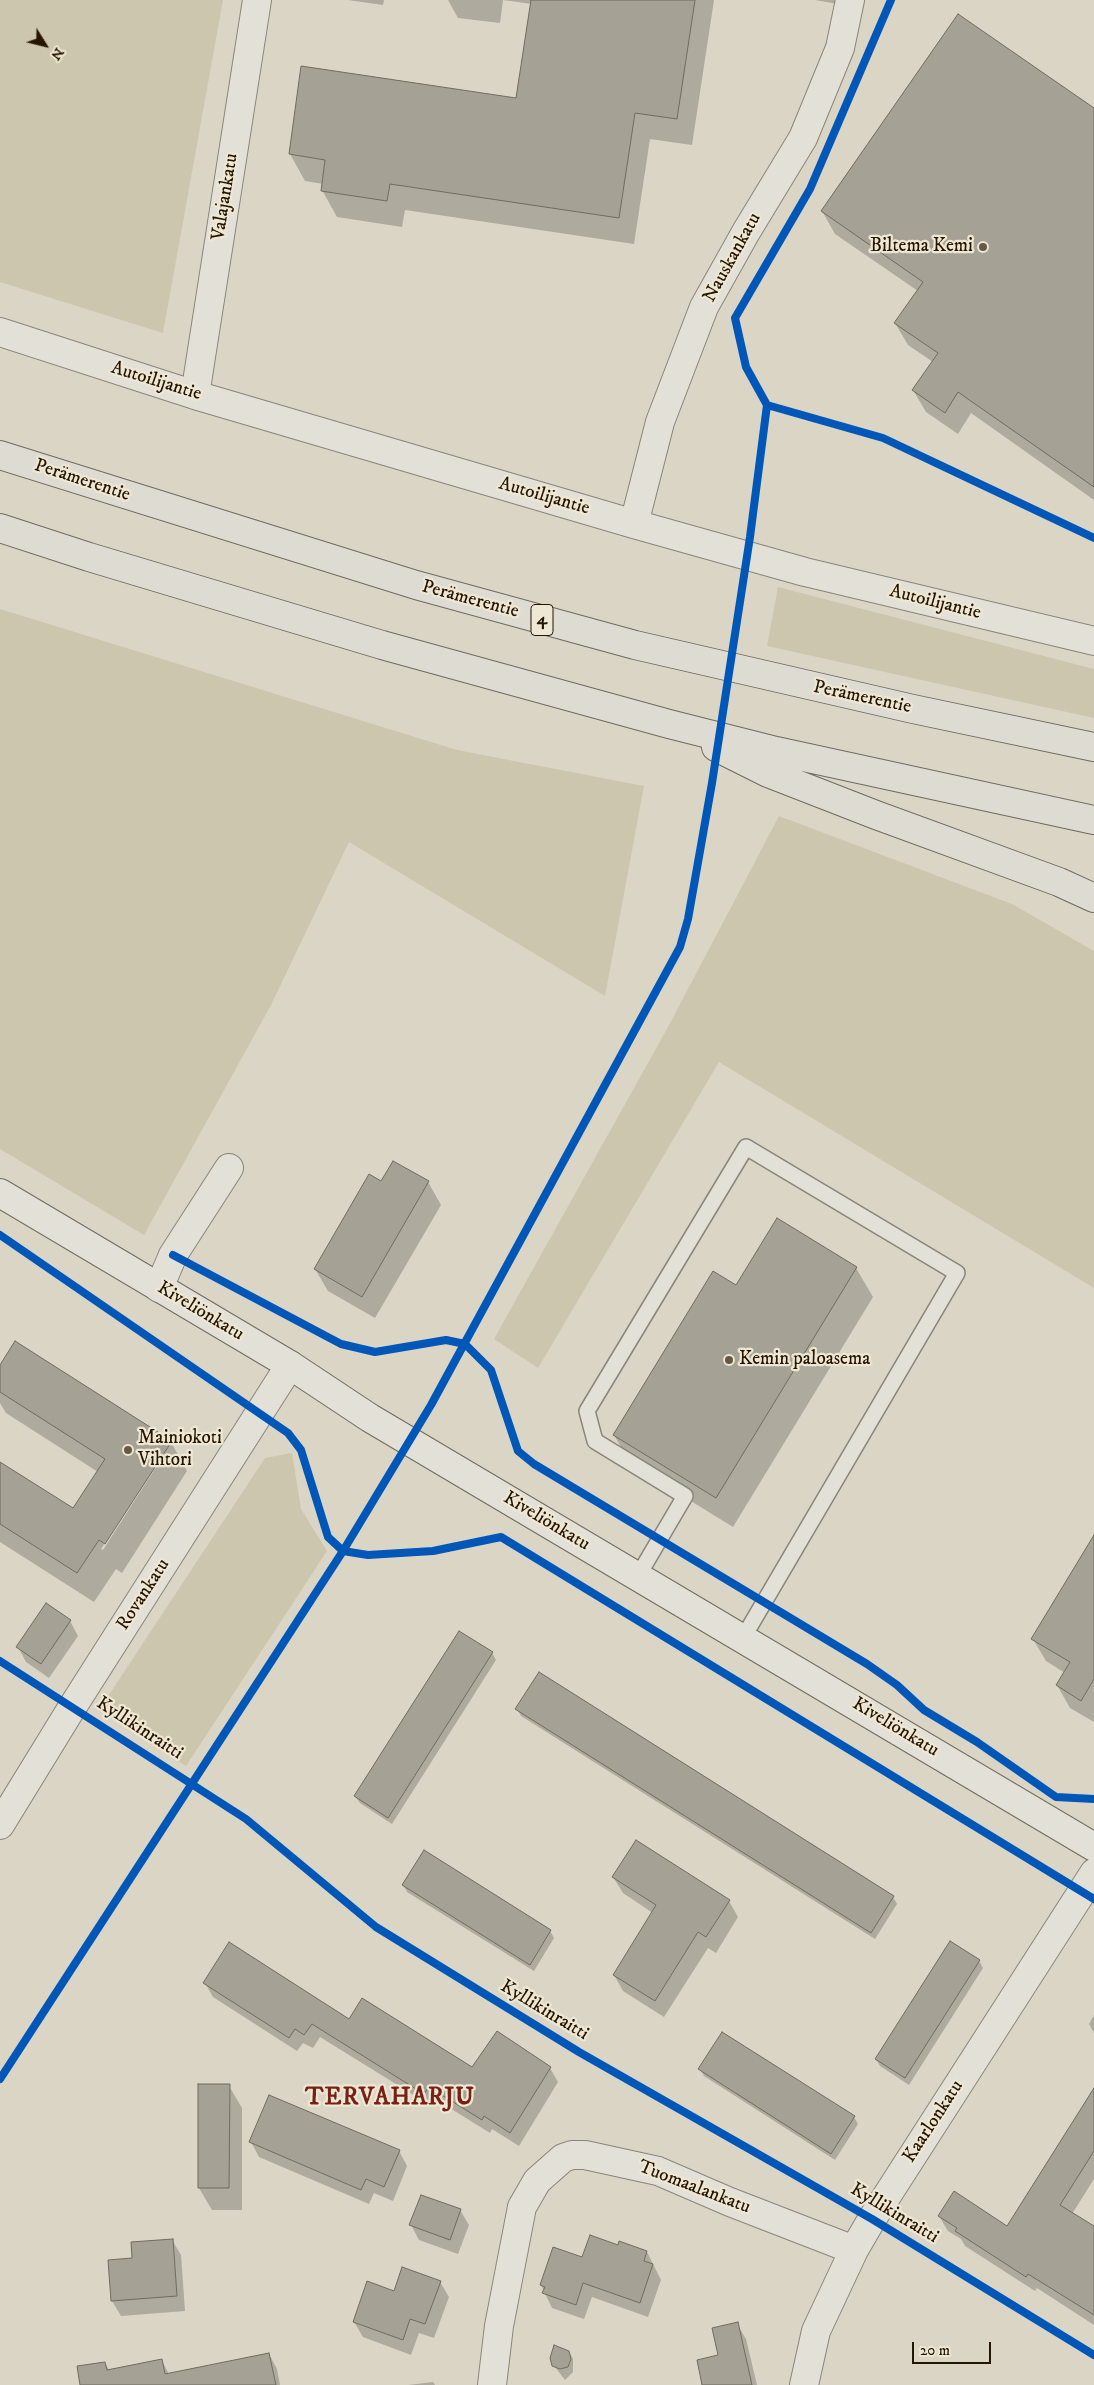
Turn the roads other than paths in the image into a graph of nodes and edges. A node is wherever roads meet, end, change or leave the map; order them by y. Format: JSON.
{"nodes":[{"id":1,"x":257,"y":0,"type":"edge"},
{"id":2,"x":850,"y":0,"type":"edge"},
{"id":3,"x":0,"y":332,"type":"edge"},
{"id":4,"x":195,"y":394,"type":"junction"},
{"id":5,"x":0,"y":455,"type":"edge"},
{"id":6,"x":634,"y":524,"type":"junction"},
{"id":7,"x":0,"y":528,"type":"edge"},
{"id":8,"x":1094,"y":641,"type":"edge"},
{"id":9,"x":670,"y":724,"type":"junction"},
{"id":10,"x":1094,"y":747,"type":"edge"},
{"id":11,"x":1094,"y":820,"type":"edge"},
{"id":12,"x":1094,"y":898,"type":"edge"},
{"id":13,"x":229,"y":1168,"type":"dead end"},
{"id":14,"x":0,"y":1193,"type":"edge"},
{"id":15,"x":159,"y":1288,"type":"junction"},
{"id":16,"x":290,"y":1365,"type":"junction"},
{"id":17,"x":638,"y":1576,"type":"junction"},
{"id":18,"x":743,"y":1638,"type":"junction"},
{"id":19,"x":0,"y":1825,"type":"edge"},
{"id":20,"x":1094,"y":1847,"type":"edge"},
{"id":21,"x":1094,"y":1873,"type":"edge"},
{"id":22,"x":854,"y":2250,"type":"junction"},
{"id":23,"x":492,"y":2385,"type":"edge"},
{"id":24,"x":804,"y":2385,"type":"edge"}],
"edges":[{"from":1,"to":4,"type":"street","name":"Valajankatu"},
{"from":2,"to":6,"type":"street","name":"Nauskankatu"},
{"from":3,"to":4,"type":"street","name":"Autoilijantie"},
{"from":4,"to":6,"type":"street","name":"Autoilijantie"},
{"from":5,"to":10,"type":"highway","name":"Perämerentie","number":"4"},
{"from":6,"to":8,"type":"street","name":"Autoilijantie"},
{"from":7,"to":9,"type":"highway"},
{"from":9,"to":11,"type":"highway"},
{"from":9,"to":12,"type":"highway"},
{"from":13,"to":15,"type":"street"},
{"from":14,"to":15,"type":"street","name":"Kiveliönkatu"},
{"from":15,"to":16,"type":"street","name":"Kiveliönkatu"},
{"from":16,"to":17,"type":"street","name":"Kiveliönkatu"},
{"from":16,"to":19,"type":"street","name":"Rovankatu"},
{"from":17,"to":18,"type":"street","name":"Kiveliönkatu"},
{"from":17,"to":18,"type":"lane"},
{"from":18,"to":20,"type":"street","name":"Kiveliönkatu"},
{"from":21,"to":22,"type":"street","name":"Kaarlonkatu"},
{"from":22,"to":23,"type":"street","name":"Tuomaalankatu"},
{"from":22,"to":24,"type":"street","name":"Kaarlonkatu"}]}
